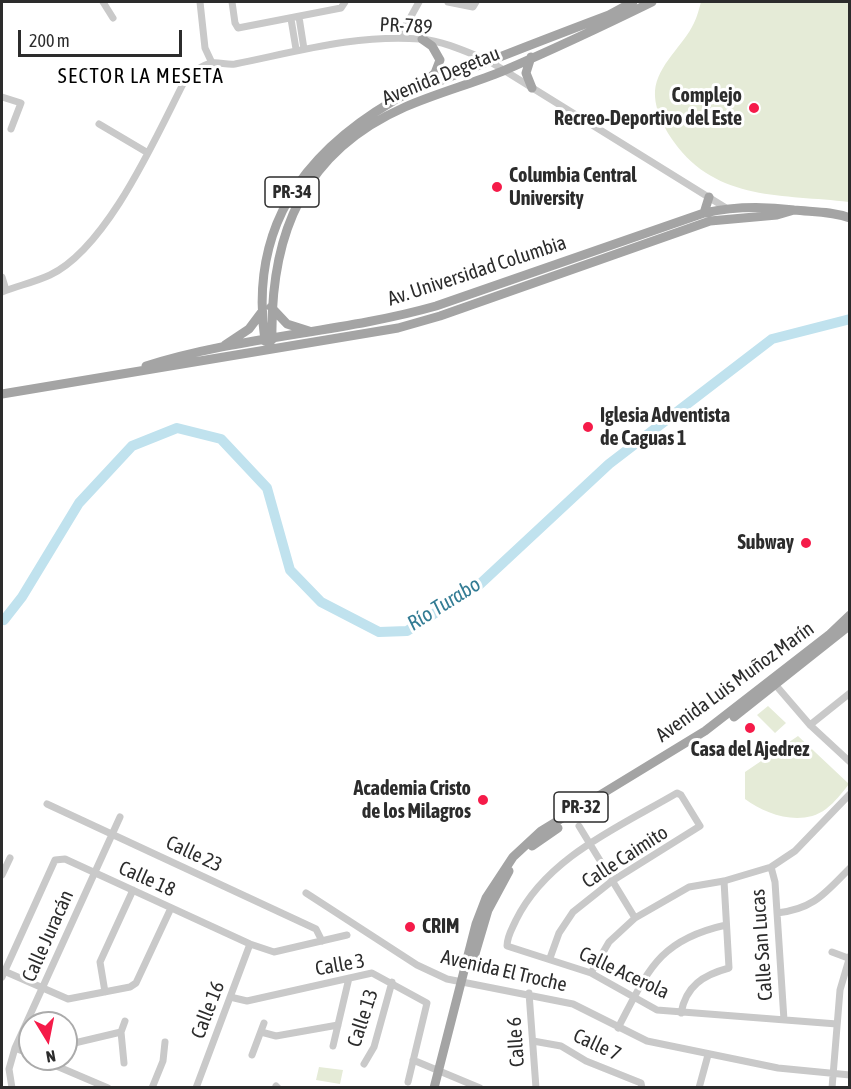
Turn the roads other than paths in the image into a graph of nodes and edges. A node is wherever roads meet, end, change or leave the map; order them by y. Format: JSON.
{"nodes":[{"id":1,"x":103,"y":2,"type":"edge"},
{"id":2,"x":200,"y":2,"type":"edge"},
{"id":3,"x":232,"y":2,"type":"edge"},
{"id":4,"x":345,"y":2,"type":"edge"},
{"id":5,"x":419,"y":2,"type":"edge"},
{"id":6,"x":448,"y":2,"type":"edge"},
{"id":7,"x":476,"y":2,"type":"edge"},
{"id":8,"x":633,"y":2,"type":"edge"},
{"id":9,"x":652,"y":2,"type":"edge"},
{"id":10,"x":113,"y":18,"type":"dead end"},
{"id":11,"x":295,"y":18,"type":"junction"},
{"id":12,"x":399,"y":38,"type":"junction"},
{"id":13,"x":423,"y":39,"type":"junction"},
{"id":14,"x":300,"y":49,"type":"junction"},
{"id":15,"x":531,"y":57,"type":"junction"},
{"id":16,"x":489,"y":61,"type":"junction"},
{"id":17,"x":212,"y":63,"type":"junction"},
{"id":18,"x":503,"y":71,"type":"junction"},
{"id":19,"x":532,"y":88,"type":"junction"},
{"id":20,"x":408,"y":94,"type":"junction"},
{"id":21,"x":2,"y":97,"type":"edge"},
{"id":22,"x":99,"y":124,"type":"dead end"},
{"id":23,"x":11,"y":129,"type":"dead end"},
{"id":24,"x":148,"y":153,"type":"junction"},
{"id":25,"x":709,"y":196,"type":"junction"},
{"id":26,"x":726,"y":208,"type":"junction"},
{"id":27,"x":794,"y":210,"type":"junction"},
{"id":28,"x":704,"y":213,"type":"junction"},
{"id":29,"x":765,"y":216,"type":"junction"},
{"id":30,"x":849,"y":218,"type":"edge"},
{"id":31,"x":658,"y":239,"type":"junction"},
{"id":32,"x":584,"y":260,"type":"junction"},
{"id":33,"x":2,"y":277,"type":"edge"},
{"id":34,"x":4,"y":291,"type":"edge"},
{"id":35,"x":271,"y":307,"type":"junction"},
{"id":36,"x":261,"y":313,"type":"junction"},
{"id":37,"x":317,"y":332,"type":"junction"},
{"id":38,"x":356,"y":335,"type":"junction"},
{"id":39,"x":269,"y":341,"type":"junction"},
{"id":40,"x":217,"y":349,"type":"junction"},
{"id":41,"x":199,"y":363,"type":"junction"},
{"id":42,"x":132,"y":370,"type":"junction"},
{"id":43,"x":2,"y":394,"type":"edge"},
{"id":44,"x":849,"y":618,"type":"edge"},
{"id":45,"x":774,"y":683,"type":"junction"},
{"id":46,"x":849,"y":693,"type":"edge"},
{"id":47,"x":810,"y":725,"type":"junction"},
{"id":48,"x":849,"y":762,"type":"edge"},
{"id":49,"x":849,"y":794,"type":"edge"},
{"id":50,"x":47,"y":804,"type":"dead end"},
{"id":51,"x":120,"y":818,"type":"dead end"},
{"id":52,"x":579,"y":826,"type":"dead end"},
{"id":53,"x":112,"y":834,"type":"junction"},
{"id":54,"x":590,"y":844,"type":"junction"},
{"id":55,"x":10,"y":858,"type":"dead end"},
{"id":56,"x":771,"y":867,"type":"junction"},
{"id":57,"x":849,"y":868,"type":"edge"},
{"id":58,"x":94,"y":873,"type":"junction"},
{"id":59,"x":2,"y":875,"type":"edge"},
{"id":60,"x":612,"y":881,"type":"junction"},
{"id":61,"x":724,"y":882,"type":"junction"},
{"id":62,"x":133,"y":890,"type":"junction"},
{"id":63,"x":306,"y":893,"type":"dead end"},
{"id":64,"x":171,"y":908,"type":"junction"},
{"id":65,"x":777,"y":913,"type":"junction"},
{"id":66,"x":635,"y":918,"type":"junction"},
{"id":67,"x":726,"y":925,"type":"junction"},
{"id":68,"x":347,"y":935,"type":"dead end"},
{"id":69,"x":322,"y":941,"type":"junction"},
{"id":70,"x":250,"y":944,"type":"junction"},
{"id":71,"x":832,"y":952,"type":"dead end"},
{"id":72,"x":849,"y":957,"type":"edge"},
{"id":73,"x":550,"y":958,"type":"junction"},
{"id":74,"x":591,"y":973,"type":"junction"},
{"id":75,"x":3,"y":974,"type":"edge"},
{"id":76,"x":350,"y":978,"type":"junction"},
{"id":77,"x":392,"y":982,"type":"junction"},
{"id":78,"x":464,"y":983,"type":"junction"},
{"id":79,"x":42,"y":989,"type":"junction"},
{"id":80,"x":105,"y":992,"type":"junction"},
{"id":81,"x":530,"y":993,"type":"junction"},
{"id":82,"x":230,"y":997,"type":"junction"},
{"id":83,"x":634,"y":998,"type":"junction"},
{"id":84,"x":681,"y":1013,"type":"junction"},
{"id":85,"x":784,"y":1020,"type":"junction"},
{"id":86,"x":124,"y":1022,"type":"dead end"},
{"id":87,"x":264,"y":1023,"type":"dead end"},
{"id":88,"x":837,"y":1024,"type":"junction"},
{"id":89,"x":338,"y":1025,"type":"junction"},
{"id":90,"x":618,"y":1028,"type":"junction"},
{"id":91,"x":121,"y":1032,"type":"junction"},
{"id":92,"x":261,"y":1032,"type":"junction"},
{"id":93,"x":533,"y":1041,"type":"junction"},
{"id":94,"x":78,"y":1042,"type":"edge"},
{"id":95,"x":165,"y":1042,"type":"dead end"},
{"id":96,"x":333,"y":1046,"type":"dead end"},
{"id":97,"x":15,"y":1048,"type":"junction"},
{"id":98,"x":18,"y":1049,"type":"edge"},
{"id":99,"x":252,"y":1055,"type":"dead end"},
{"id":100,"x":708,"y":1055,"type":"junction"},
{"id":101,"x":413,"y":1060,"type":"junction"},
{"id":102,"x":124,"y":1063,"type":"dead end"},
{"id":103,"x":364,"y":1064,"type":"dead end"},
{"id":104,"x":5,"y":1068,"type":"edge"},
{"id":105,"x":73,"y":1071,"type":"edge"},
{"id":106,"x":441,"y":1072,"type":"junction"},
{"id":107,"x":833,"y":1074,"type":"junction"},
{"id":108,"x":849,"y":1075,"type":"edge"},
{"id":109,"x":408,"y":1082,"type":"dead end"},
{"id":110,"x":466,"y":1085,"type":"edge"},
{"id":111,"x":12,"y":1088,"type":"edge"},
{"id":112,"x":108,"y":1088,"type":"edge"},
{"id":113,"x":152,"y":1088,"type":"edge"},
{"id":114,"x":196,"y":1088,"type":"edge"},
{"id":115,"x":434,"y":1088,"type":"edge"},
{"id":116,"x":440,"y":1088,"type":"edge"},
{"id":117,"x":480,"y":1088,"type":"edge"},
{"id":118,"x":536,"y":1088,"type":"edge"},
{"id":119,"x":642,"y":1088,"type":"edge"},
{"id":120,"x":699,"y":1088,"type":"edge"},
{"id":121,"x":832,"y":1088,"type":"edge"}],
"edges":[{"from":1,"to":10,"type":"street"},
{"from":2,"to":17,"type":"street"},
{"from":3,"to":11,"type":"street"},
{"from":4,"to":11,"type":"street"},
{"from":5,"to":12,"type":"street"},
{"from":6,"to":7,"type":"street"},
{"from":8,"to":16,"type":"main road","name":"Avenida Degetau","number":"PR-34"},
{"from":9,"to":15,"type":"main road","name":"Avenida Degetau","number":"PR-34"},
{"from":11,"to":14,"type":"street"},
{"from":12,"to":13,"type":"street","name":"PR-789","number":"PR-789"},
{"from":12,"to":14,"type":"street","name":"PR-789","number":"PR-789"},
{"from":13,"to":16,"type":"street","name":"PR-789","number":"PR-789"},
{"from":13,"to":20,"type":"main road"},
{"from":14,"to":17,"type":"street","name":"PR-789","number":"PR-789"},
{"from":15,"to":18,"type":"main road","name":"Avenida Degetau","number":"PR-34"},
{"from":15,"to":19,"type":"main road"},
{"from":16,"to":18,"type":"street","name":"PR-789","number":"PR-789"},
{"from":16,"to":20,"type":"main road","name":"Avenida Degetau","number":"PR-34"},
{"from":17,"to":24,"type":"street"},
{"from":18,"to":19,"type":"street","name":"PR-789","number":"PR-789"},
{"from":18,"to":35,"type":"main road","name":"Avenida Degetau","number":"PR-34"},
{"from":19,"to":25,"type":"street","name":"PR-789","number":"PR-789"},
{"from":20,"to":36,"type":"main road","name":"Avenida Degetau","number":"PR-34"},
{"from":21,"to":23,"type":"street"},
{"from":22,"to":24,"type":"street"},
{"from":24,"to":34,"type":"street"},
{"from":25,"to":26,"type":"street","name":"PR-789","number":"PR-789"},
{"from":25,"to":28,"type":"main road"},
{"from":26,"to":27,"type":"main road","name":"Av. Universidad Columbia"},
{"from":26,"to":28,"type":"main road","name":"Av. Universidad Columbia"},
{"from":26,"to":29,"type":"main road"},
{"from":26,"to":31,"type":"main road"},
{"from":27,"to":29,"type":"main road","name":"Av. Universidad Columbia"},
{"from":27,"to":30,"type":"main road","name":"Av. Universidad Columbia"},
{"from":28,"to":32,"type":"main road","name":"Av. Universidad Columbia"},
{"from":29,"to":31,"type":"main road","name":"Av. Universidad Columbia"},
{"from":31,"to":32,"type":"main road","name":"Av. Universidad Columbia"},
{"from":32,"to":37,"type":"main road","name":"Av. Universidad Columbia"},
{"from":32,"to":38,"type":"main road","name":"Av. Universidad Columbia"},
{"from":33,"to":34,"type":"street"},
{"from":35,"to":37,"type":"main road"},
{"from":35,"to":39,"type":"main road","name":"Avenida Degetau","number":"PR-34"},
{"from":36,"to":39,"type":"main road","name":"Avenida Degetau","number":"PR-34"},
{"from":36,"to":40,"type":"main road"},
{"from":37,"to":39,"type":"main road","name":"Av. Universidad Columbia"},
{"from":38,"to":39,"type":"main road"},
{"from":38,"to":41,"type":"main road","name":"Av. Universidad Columbia"},
{"from":39,"to":40,"type":"main road","name":"Av. Universidad Columbia"},
{"from":39,"to":41,"type":"main road"},
{"from":40,"to":42,"type":"main road","name":"Av. Universidad Columbia"},
{"from":41,"to":42,"type":"main road","name":"Av. Universidad Columbia"},
{"from":42,"to":43,"type":"main road","name":"Av. Universidad Columbia"},
{"from":44,"to":45,"type":"main road","name":"Avenida Luis Muñoz Marín","number":"PR-32"},
{"from":45,"to":47,"type":"street"},
{"from":45,"to":78,"type":"main road","name":"Avenida Luis Muñoz Marín","number":"PR-32"},
{"from":46,"to":47,"type":"street"},
{"from":47,"to":48,"type":"street"},
{"from":49,"to":56,"type":"street"},
{"from":50,"to":53,"type":"street","name":"Calle 23"},
{"from":51,"to":53,"type":"street","name":"Calle Juracán"},
{"from":52,"to":54,"type":"street"},
{"from":53,"to":58,"type":"street","name":"Calle Juracán"},
{"from":53,"to":69,"type":"street","name":"Calle 23"},
{"from":54,"to":60,"type":"street"},
{"from":54,"to":60,"type":"street","name":"Calle Caimito"},
{"from":54,"to":73,"type":"street","name":"Calle Acerola"},
{"from":55,"to":59,"type":"street"},
{"from":56,"to":61,"type":"street"},
{"from":56,"to":65,"type":"street","name":"Calle San Lucas"},
{"from":57,"to":65,"type":"street"},
{"from":58,"to":62,"type":"street","name":"Calle 18"},
{"from":58,"to":75,"type":"street","name":"Calle 18"},
{"from":58,"to":79,"type":"street","name":"Calle Juracán"},
{"from":60,"to":66,"type":"street"},
{"from":60,"to":73,"type":"street","name":"Calle Caimito"},
{"from":61,"to":66,"type":"street"},
{"from":61,"to":67,"type":"street"},
{"from":62,"to":64,"type":"street","name":"Calle 18"},
{"from":62,"to":80,"type":"street"},
{"from":63,"to":78,"type":"street","name":"Avenida El Troche"},
{"from":64,"to":70,"type":"street","name":"Calle 18"},
{"from":64,"to":80,"type":"street"},
{"from":65,"to":85,"type":"street","name":"Calle San Lucas"},
{"from":66,"to":74,"type":"street"},
{"from":67,"to":83,"type":"street"},
{"from":67,"to":84,"type":"street"},
{"from":68,"to":69,"type":"street","name":"Calle 18"},
{"from":69,"to":70,"type":"street","name":"Calle 18"},
{"from":70,"to":82,"type":"street","name":"Calle 16"},
{"from":71,"to":72,"type":"street"},
{"from":72,"to":88,"type":"street"},
{"from":73,"to":74,"type":"street","name":"Calle Acerola"},
{"from":74,"to":83,"type":"street","name":"Calle Acerola"},
{"from":75,"to":79,"type":"street"},
{"from":76,"to":77,"type":"street","name":"Calle 3"},
{"from":76,"to":82,"type":"street","name":"Calle 3"},
{"from":76,"to":89,"type":"street"},
{"from":77,"to":101,"type":"street","name":"Calle 3"},
{"from":77,"to":103,"type":"street","name":"Calle 13"},
{"from":78,"to":81,"type":"street","name":"Avenida El Troche"},
{"from":78,"to":106,"type":"main road","name":"Avenida Luis Muñoz Marín","number":"PR-32"},
{"from":79,"to":80,"type":"street"},
{"from":79,"to":97,"type":"street","name":"Calle Juracán"},
{"from":81,"to":90,"type":"street","name":"Avenida El Troche"},
{"from":81,"to":93,"type":"street","name":"Calle 6"},
{"from":82,"to":114,"type":"street","name":"Calle 16"},
{"from":83,"to":84,"type":"street","name":"Calle Acerola"},
{"from":83,"to":90,"type":"street"},
{"from":84,"to":85,"type":"street","name":"Calle Acerola"},
{"from":85,"to":88,"type":"street","name":"Calle Acerola"},
{"from":86,"to":91,"type":"street"},
{"from":87,"to":92,"type":"street"},
{"from":88,"to":107,"type":"street"},
{"from":89,"to":92,"type":"street"},
{"from":89,"to":96,"type":"street"},
{"from":90,"to":100,"type":"street","name":"Avenida El Troche"},
{"from":91,"to":94,"type":"street"},
{"from":91,"to":102,"type":"street"},
{"from":92,"to":99,"type":"street"},
{"from":93,"to":118,"type":"street","name":"Calle 6"},
{"from":93,"to":119,"type":"street","name":"Calle 7"},
{"from":95,"to":113,"type":"street"},
{"from":97,"to":98,"type":"street"},
{"from":97,"to":104,"type":"street","name":"Calle Juracán"},
{"from":100,"to":107,"type":"street","name":"Avenida El Troche"},
{"from":100,"to":120,"type":"street"},
{"from":101,"to":106,"type":"street"},
{"from":101,"to":109,"type":"street"},
{"from":104,"to":111,"type":"street","name":"Calle Juracán"},
{"from":105,"to":112,"type":"street"},
{"from":106,"to":110,"type":"street"},
{"from":106,"to":115,"type":"main road","name":"Avenida Luis Muñoz Marín","number":"PR-32"},
{"from":106,"to":116,"type":"main road","name":"Avenida Luis Muñoz Marín","number":"PR-32"},
{"from":107,"to":108,"type":"street","name":"Avenida El Troche"},
{"from":107,"to":121,"type":"street"},
{"from":110,"to":117,"type":"street"}]}
